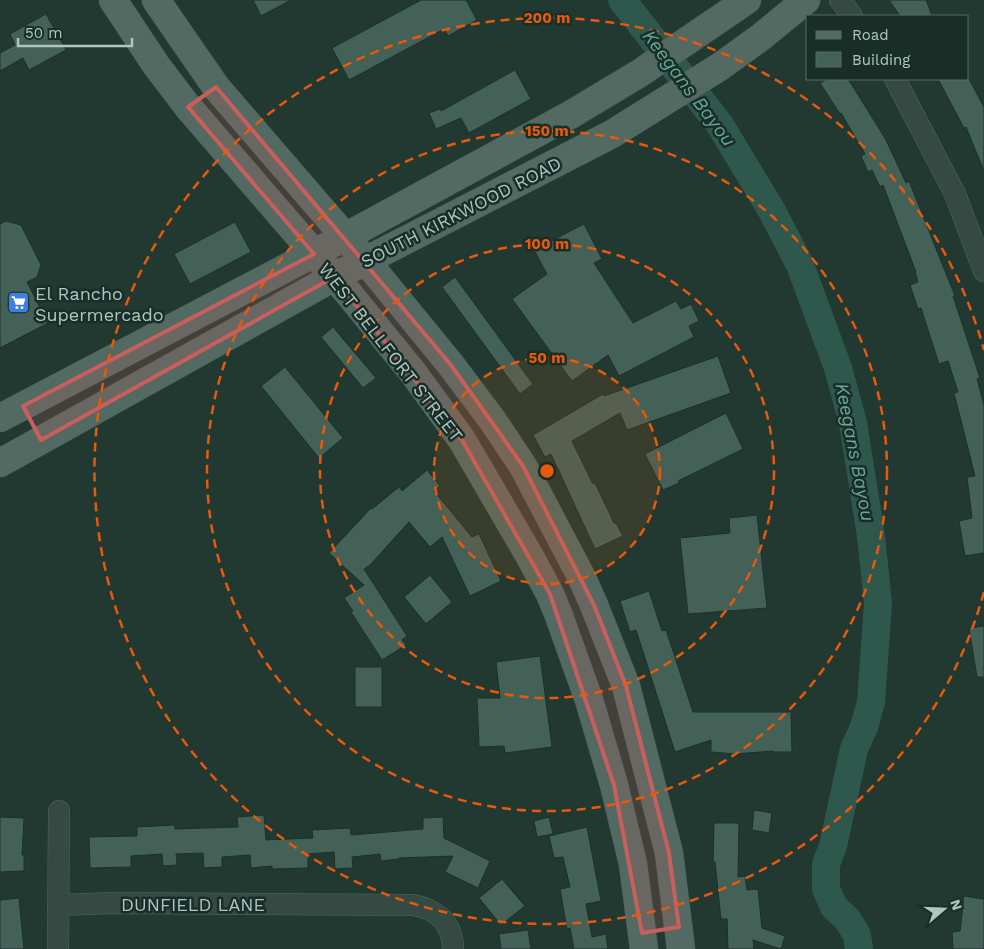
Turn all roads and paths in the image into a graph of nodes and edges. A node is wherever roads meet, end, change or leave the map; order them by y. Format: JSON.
{"nodes":[{"id":1,"x":113,"y":0,"type":"edge"},
{"id":2,"x":156,"y":0,"type":"edge"},
{"id":3,"x":747,"y":0,"type":"edge"},
{"id":4,"x":806,"y":0,"type":"edge"},
{"id":5,"x":840,"y":0,"type":"edge"},
{"id":6,"x":851,"y":15,"type":"edge"},
{"id":7,"x":895,"y":80,"type":"edge"},
{"id":8,"x":216,"y":87,"type":"junction"},
{"id":9,"x":188,"y":107,"type":"junction"},
{"id":10,"x":570,"y":115,"type":"junction"},
{"id":11,"x":588,"y":146,"type":"junction"},
{"id":12,"x":345,"y":237,"type":"junction"},
{"id":13,"x":314,"y":254,"type":"junction"},
{"id":14,"x":366,"y":262,"type":"junction"},
{"id":15,"x":984,"y":271,"type":"edge"},
{"id":16,"x":334,"y":277,"type":"junction"},
{"id":17,"x":12,"y":412,"type":"edge"},
{"id":18,"x":41,"y":440,"type":"junction"},
{"id":19,"x":0,"y":463,"type":"edge"},
{"id":20,"x":650,"y":776,"type":"junction"},
{"id":21,"x":614,"y":785,"type":"junction"},
{"id":22,"x":59,"y":811,"type":"dead end"},
{"id":23,"x":60,"y":905,"type":"junction"},
{"id":24,"x":680,"y":938,"type":"edge"},
{"id":25,"x":643,"y":941,"type":"edge"},
{"id":26,"x":58,"y":949,"type":"edge"},
{"id":27,"x":454,"y":949,"type":"edge"}],
"edges":[{"from":1,"to":9,"type":"main road","name":"WEST BELLFORT STREET"},
{"from":2,"to":8,"type":"main road","name":"WEST BELLFORT STREET"},
{"from":3,"to":10,"type":"main road","name":"SOUTH KIRKWOOD ROAD"},
{"from":4,"to":11,"type":"main road","name":"SOUTH KIRKWOOD ROAD"},
{"from":5,"to":6,"type":"street"},
{"from":7,"to":15,"type":"street"},
{"from":8,"to":9,"type":"main road"},
{"from":8,"to":12,"type":"main road","name":"WEST BELLFORT STREET"},
{"from":9,"to":13,"type":"main road","name":"WEST BELLFORT STREET"},
{"from":10,"to":11,"type":"main road"},
{"from":10,"to":12,"type":"main road","name":"SOUTH KIRKWOOD ROAD"},
{"from":11,"to":14,"type":"main road","name":"SOUTH KIRKWOOD ROAD"},
{"from":12,"to":13,"type":"main road","name":"SOUTH KIRKWOOD ROAD"},
{"from":12,"to":14,"type":"main road","name":"WEST BELLFORT STREET"},
{"from":13,"to":16,"type":"main road","name":"WEST BELLFORT STREET"},
{"from":13,"to":17,"type":"main road","name":"SOUTH KIRKWOOD ROAD"},
{"from":14,"to":16,"type":"main road","name":"SOUTH KIRKWOOD ROAD"},
{"from":14,"to":20,"type":"main road","name":"WEST BELLFORT STREET"},
{"from":16,"to":18,"type":"main road","name":"SOUTH KIRKWOOD ROAD"},
{"from":16,"to":21,"type":"main road","name":"WEST BELLFORT STREET"},
{"from":17,"to":18,"type":"main road"},
{"from":18,"to":19,"type":"main road","name":"SOUTH KIRKWOOD ROAD"},
{"from":20,"to":21,"type":"main road"},
{"from":20,"to":24,"type":"main road","name":"WEST BELLFORT STREET"},
{"from":21,"to":25,"type":"main road","name":"WEST BELLFORT STREET"},
{"from":22,"to":23,"type":"street"},
{"from":23,"to":26,"type":"street"},
{"from":23,"to":27,"type":"street","name":"DUNFIELD LANE"},
{"from":24,"to":25,"type":"main road"}]}
